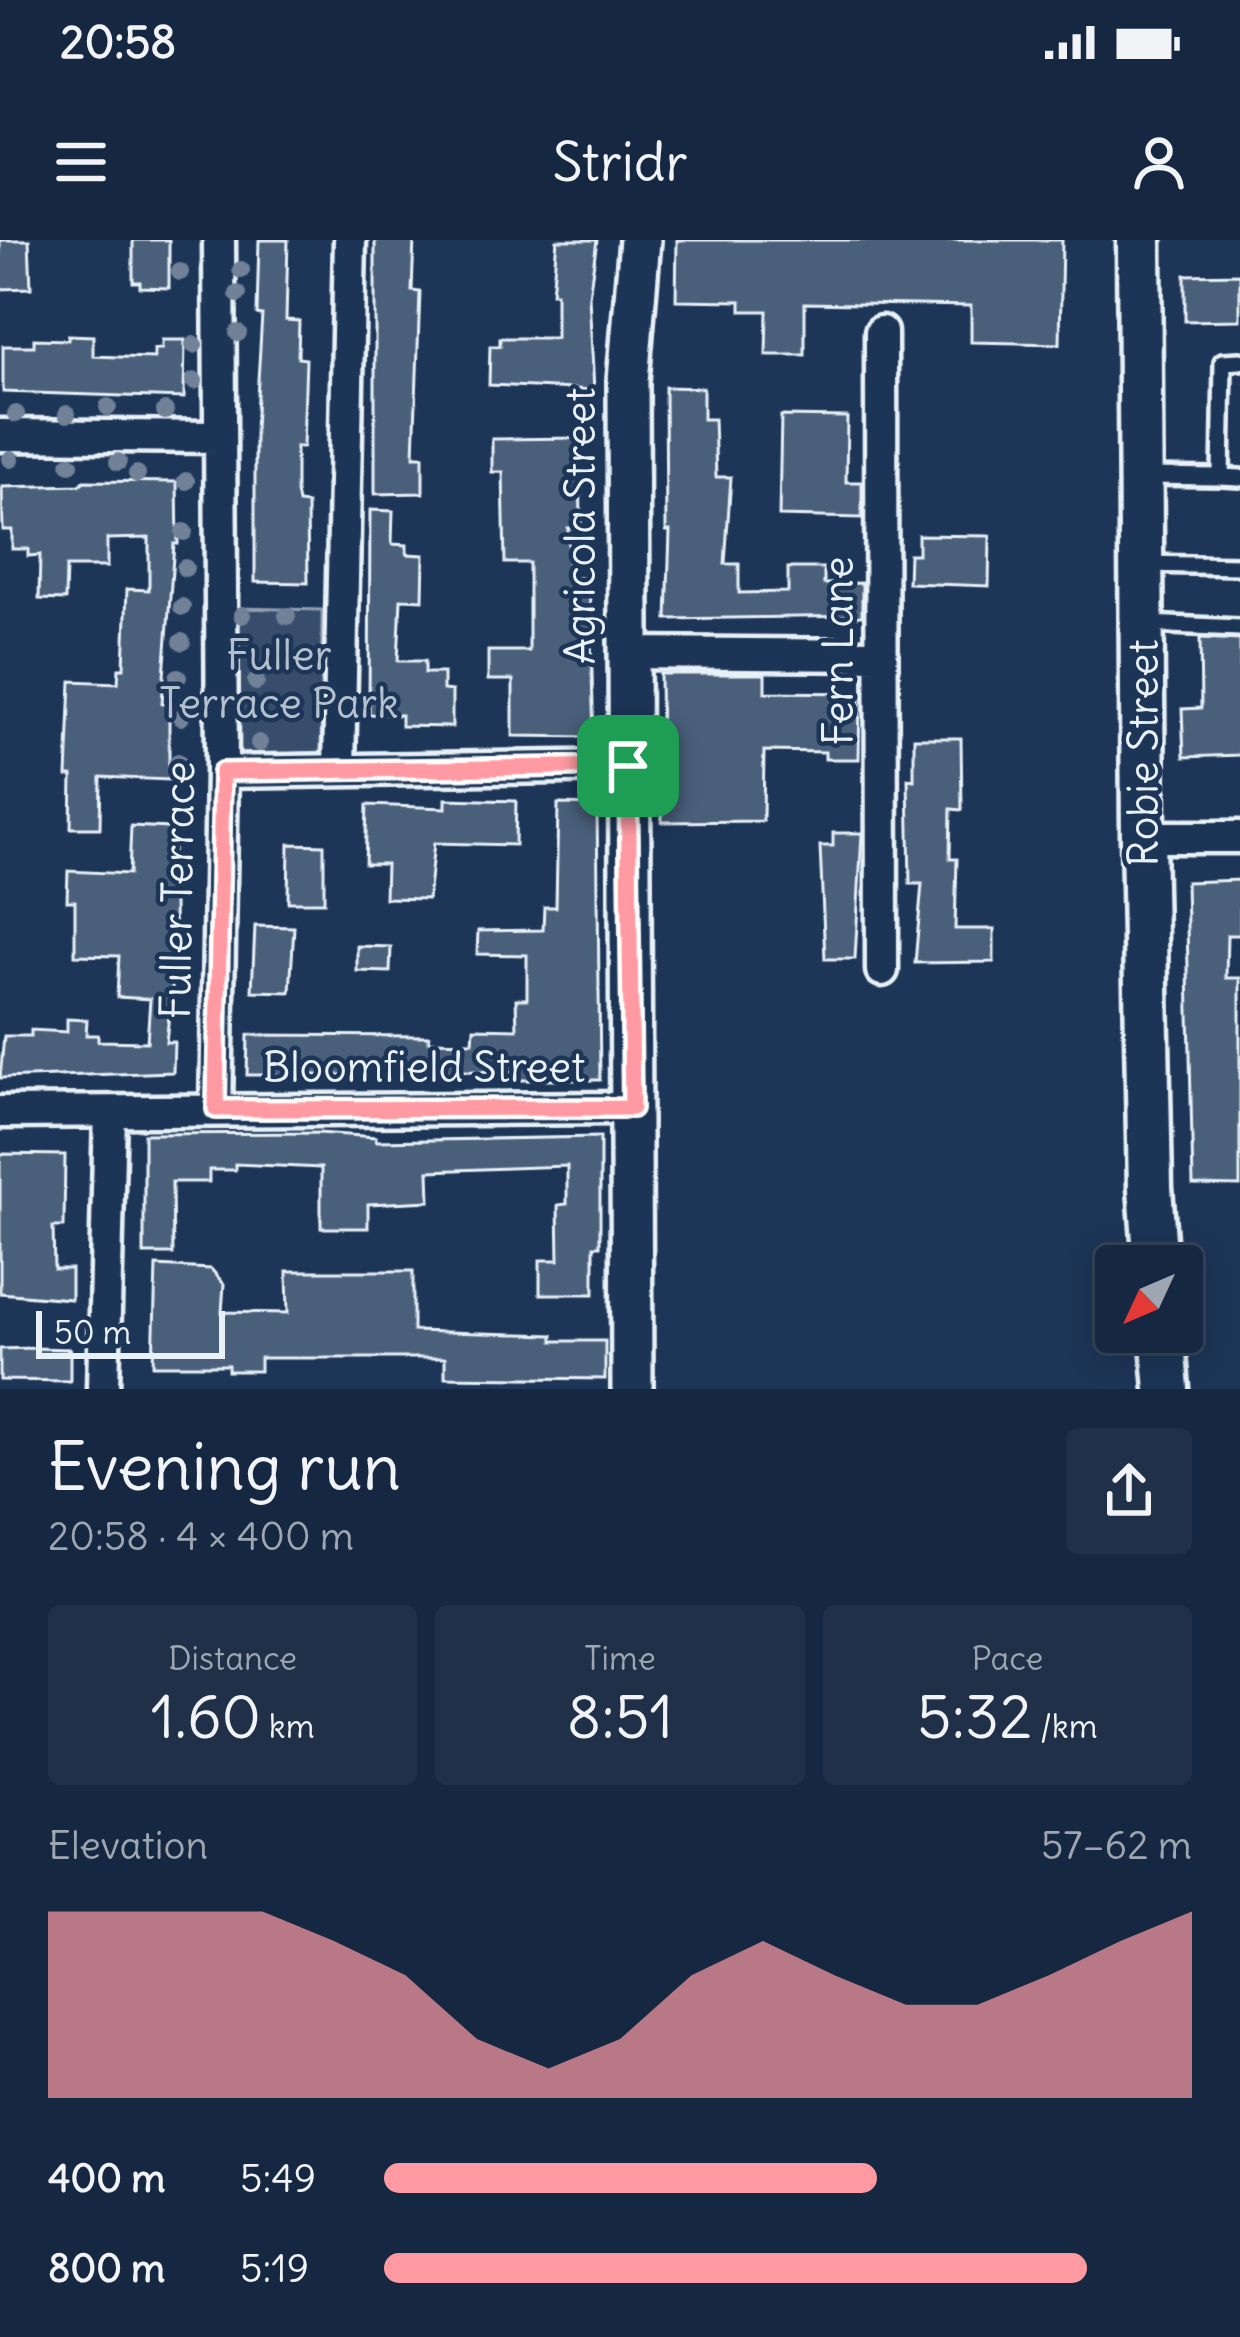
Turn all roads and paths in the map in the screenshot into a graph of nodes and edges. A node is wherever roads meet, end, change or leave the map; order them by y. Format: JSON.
{"nodes":[{"id":1,"x":219,"y":240,"type":"edge"},
{"id":2,"x":350,"y":240,"type":"edge"},
{"id":3,"x":640,"y":240,"type":"edge"},
{"id":4,"x":1139,"y":240,"type":"edge"},
{"id":5,"x":880,"y":332,"type":"dead end"},
{"id":6,"x":1240,"y":361,"type":"edge"},
{"id":7,"x":0,"y":435,"type":"edge"},
{"id":8,"x":219,"y":437,"type":"junction"},
{"id":9,"x":1140,"y":476,"type":"junction"},
{"id":10,"x":1221,"y":477,"type":"junction"},
{"id":11,"x":1240,"y":478,"type":"edge"},
{"id":12,"x":1141,"y":564,"type":"junction"},
{"id":13,"x":1240,"y":566,"type":"edge"},
{"id":14,"x":1143,"y":624,"type":"junction"},
{"id":15,"x":1240,"y":628,"type":"edge"},
{"id":16,"x":627,"y":653,"type":"junction"},
{"id":17,"x":880,"y":655,"type":"junction"},
{"id":18,"x":628,"y":766,"type":"junction"},
{"id":19,"x":339,"y":770,"type":"junction"},
{"id":20,"x":222,"y":772,"type":"junction"},
{"id":21,"x":1143,"y":837,"type":"junction"},
{"id":22,"x":1240,"y":837,"type":"edge"},
{"id":23,"x":882,"y":970,"type":"dead end"},
{"id":24,"x":632,"y":1108,"type":"junction"},
{"id":25,"x":216,"y":1109,"type":"junction"},
{"id":26,"x":0,"y":1112,"type":"edge"},
{"id":27,"x":110,"y":1112,"type":"junction"},
{"id":28,"x":1154,"y":1245,"type":"edge"},
{"id":29,"x":1164,"y":1353,"type":"edge"},
{"id":30,"x":103,"y":1389,"type":"edge"},
{"id":31,"x":632,"y":1389,"type":"edge"},
{"id":32,"x":1167,"y":1389,"type":"edge"}],
"edges":[{"from":1,"to":8,"type":"street","name":"Fuller Terrace"},
{"from":2,"to":19,"type":"street"},
{"from":3,"to":16,"type":"street","name":"Agricola Street"},
{"from":4,"to":9,"type":"main road","name":"Robie Street"},
{"from":5,"to":17,"type":"street","name":"Fern Lane"},
{"from":6,"to":10,"type":"lane"},
{"from":7,"to":8,"type":"street"},
{"from":8,"to":20,"type":"street","name":"Fuller Terrace"},
{"from":9,"to":10,"type":"lane"},
{"from":9,"to":12,"type":"main road","name":"Robie Street"},
{"from":10,"to":11,"type":"lane"},
{"from":12,"to":13,"type":"lane"},
{"from":12,"to":14,"type":"main road","name":"Robie Street"},
{"from":14,"to":15,"type":"lane"},
{"from":14,"to":21,"type":"main road","name":"Robie Street"},
{"from":16,"to":17,"type":"street"},
{"from":16,"to":18,"type":"street","name":"Agricola Street"},
{"from":17,"to":23,"type":"street","name":"Fern Lane"},
{"from":18,"to":19,"type":"street"},
{"from":18,"to":24,"type":"street","name":"Agricola Street"},
{"from":19,"to":20,"type":"street"},
{"from":20,"to":25,"type":"street","name":"Fuller Terrace"},
{"from":21,"to":22,"type":"street"},
{"from":21,"to":28,"type":"main road","name":"Robie Street"},
{"from":24,"to":25,"type":"street","name":"Bloomfield Street"},
{"from":24,"to":31,"type":"street","name":"Agricola Street"},
{"from":25,"to":27,"type":"street","name":"Bloomfield Street"},
{"from":26,"to":27,"type":"street","name":"Bloomfield Street"},
{"from":27,"to":30,"type":"street"},
{"from":29,"to":32,"type":"main road"}]}
